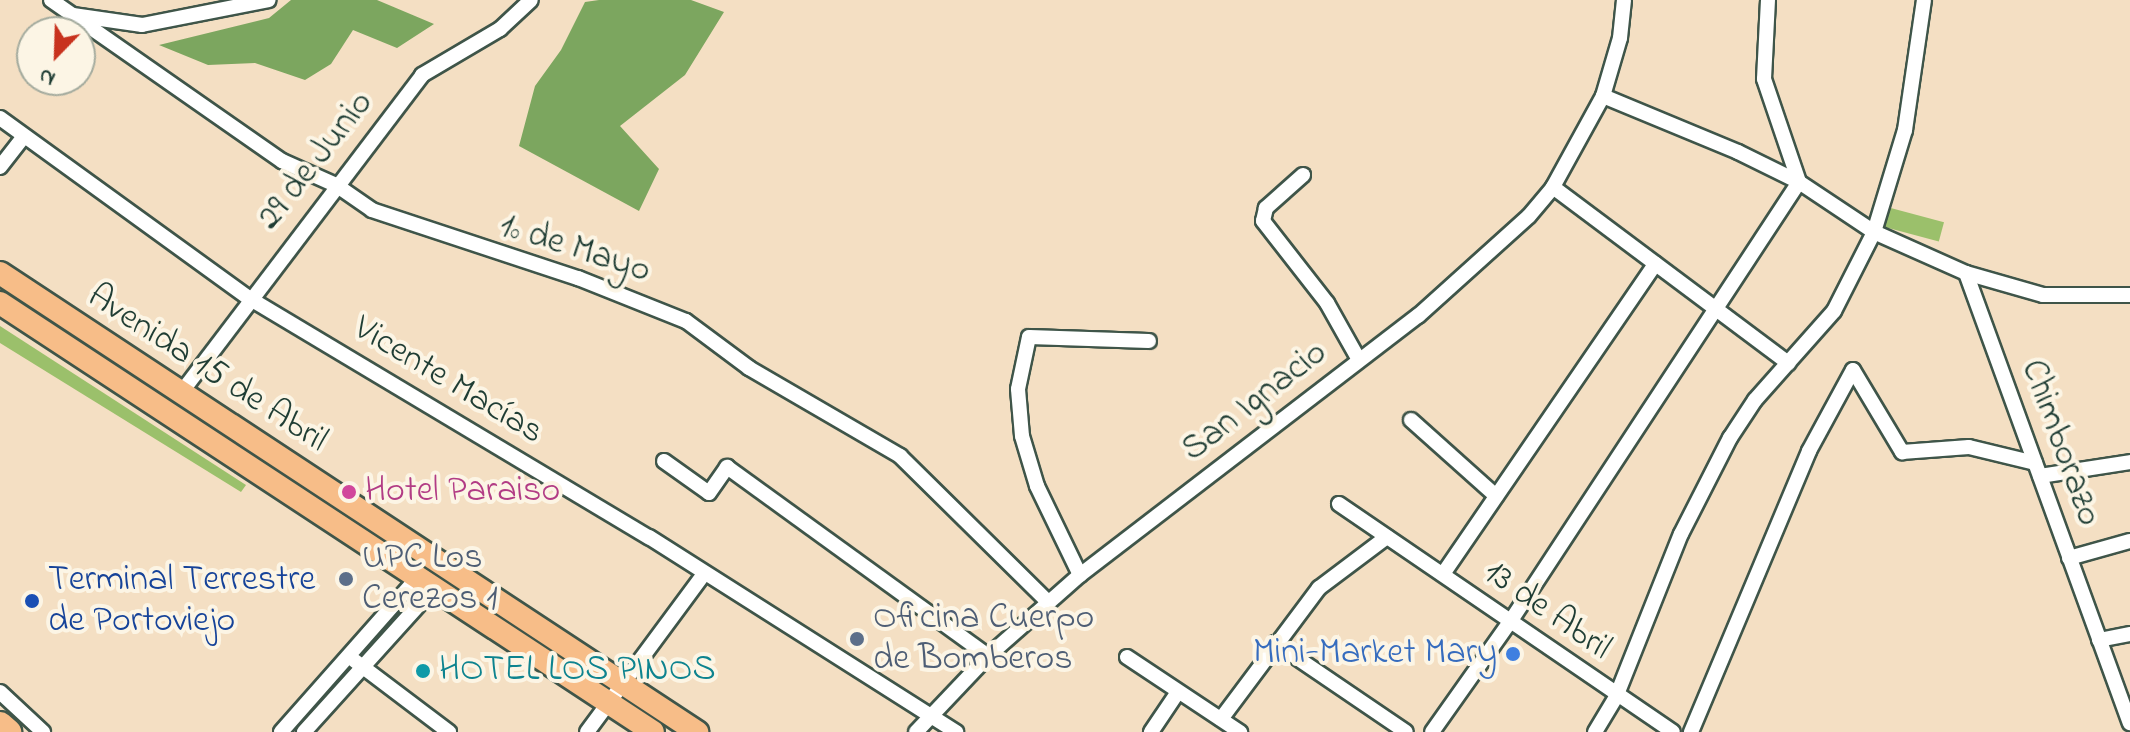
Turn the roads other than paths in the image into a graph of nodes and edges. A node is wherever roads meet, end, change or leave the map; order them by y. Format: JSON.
{"nodes":[{"id":1,"x":51,"y":0,"type":"edge"},
{"id":2,"x":269,"y":0,"type":"edge"},
{"id":3,"x":531,"y":0,"type":"edge"},
{"id":4,"x":1624,"y":0,"type":"edge"},
{"id":5,"x":1768,"y":0,"type":"edge"},
{"id":6,"x":1924,"y":0,"type":"edge"},
{"id":7,"x":70,"y":14,"type":"junction"},
{"id":8,"x":1603,"y":96,"type":"junction"},
{"id":9,"x":0,"y":118,"type":"edge"},
{"id":10,"x":24,"y":136,"type":"junction"},
{"id":11,"x":0,"y":167,"type":"edge"},
{"id":12,"x":1303,"y":175,"type":"dead end"},
{"id":13,"x":1799,"y":182,"type":"junction"},
{"id":14,"x":336,"y":185,"type":"junction"},
{"id":15,"x":1553,"y":187,"type":"junction"},
{"id":16,"x":1874,"y":232,"type":"junction"},
{"id":17,"x":1655,"y":264,"type":"junction"},
{"id":18,"x":0,"y":273,"type":"edge"},
{"id":19,"x":1966,"y":273,"type":"junction"},
{"id":20,"x":2130,"y":295,"type":"edge"},
{"id":21,"x":249,"y":298,"type":"junction"},
{"id":22,"x":0,"y":303,"type":"edge"},
{"id":23,"x":1716,"y":311,"type":"junction"},
{"id":24,"x":1149,"y":341,"type":"dead end"},
{"id":25,"x":1359,"y":360,"type":"junction"},
{"id":26,"x":1788,"y":363,"type":"junction"},
{"id":27,"x":181,"y":393,"type":"junction"},
{"id":28,"x":1411,"y":420,"type":"dead end"},
{"id":29,"x":664,"y":461,"type":"dead end"},
{"id":30,"x":2130,"y":462,"type":"edge"},
{"id":31,"x":2037,"y":469,"type":"junction"},
{"id":32,"x":1496,"y":496,"type":"junction"},
{"id":33,"x":1339,"y":504,"type":"dead end"},
{"id":34,"x":1387,"y":537,"type":"junction"},
{"id":35,"x":2130,"y":541,"type":"edge"},
{"id":36,"x":2069,"y":558,"type":"junction"},
{"id":37,"x":704,"y":574,"type":"junction"},
{"id":38,"x":1443,"y":574,"type":"junction"},
{"id":39,"x":1080,"y":575,"type":"junction"},
{"id":40,"x":426,"y":582,"type":"junction"},
{"id":41,"x":1048,"y":602,"type":"junction"},
{"id":42,"x":1510,"y":622,"type":"junction"},
{"id":43,"x":2130,"y":634,"type":"edge"},
{"id":44,"x":2099,"y":640,"type":"junction"},
{"id":45,"x":1275,"y":643,"type":"junction"},
{"id":46,"x":349,"y":656,"type":"junction"},
{"id":47,"x":988,"y":656,"type":"junction"},
{"id":48,"x":1127,"y":657,"type":"dead end"},
{"id":49,"x":363,"y":666,"type":"junction"},
{"id":50,"x":335,"y":671,"type":"junction"},
{"id":51,"x":626,"y":685,"type":"junction"},
{"id":52,"x":0,"y":692,"type":"edge"},
{"id":53,"x":1178,"y":692,"type":"junction"},
{"id":54,"x":1616,"y":697,"type":"junction"},
{"id":55,"x":611,"y":704,"type":"junction"},
{"id":56,"x":928,"y":714,"type":"junction"},
{"id":57,"x":1221,"y":719,"type":"junction"},
{"id":58,"x":2130,"y":723,"type":"edge"},
{"id":59,"x":0,"y":725,"type":"edge"},
{"id":60,"x":8,"y":732,"type":"edge"},
{"id":61,"x":43,"y":732,"type":"edge"},
{"id":62,"x":268,"y":732,"type":"edge"},
{"id":63,"x":281,"y":732,"type":"edge"},
{"id":64,"x":291,"y":732,"type":"edge"},
{"id":65,"x":304,"y":732,"type":"edge"},
{"id":66,"x":449,"y":732,"type":"edge"},
{"id":67,"x":587,"y":732,"type":"edge"},
{"id":68,"x":653,"y":732,"type":"edge"},
{"id":69,"x":697,"y":732,"type":"edge"},
{"id":70,"x":916,"y":732,"type":"edge"},
{"id":71,"x":956,"y":732,"type":"edge"},
{"id":72,"x":1151,"y":732,"type":"edge"},
{"id":73,"x":1240,"y":732,"type":"edge"},
{"id":74,"x":1406,"y":732,"type":"edge"},
{"id":75,"x":1432,"y":732,"type":"edge"},
{"id":76,"x":1595,"y":732,"type":"edge"},
{"id":77,"x":1673,"y":732,"type":"edge"},
{"id":78,"x":1691,"y":732,"type":"edge"}],
"edges":[{"from":1,"to":7,"type":"street","name":"1º de Mayo"},
{"from":2,"to":7,"type":"street"},
{"from":3,"to":14,"type":"street","name":"29 de Junio"},
{"from":4,"to":8,"type":"street","name":"San Ignacio"},
{"from":5,"to":13,"type":"street"},
{"from":6,"to":16,"type":"street"},
{"from":7,"to":14,"type":"street","name":"1º de Mayo"},
{"from":8,"to":13,"type":"street"},
{"from":8,"to":15,"type":"street","name":"San Ignacio"},
{"from":9,"to":10,"type":"street","name":"Vicente Macías"},
{"from":10,"to":11,"type":"street"},
{"from":10,"to":21,"type":"street","name":"Vicente Macías"},
{"from":12,"to":25,"type":"street"},
{"from":13,"to":16,"type":"street"},
{"from":13,"to":23,"type":"street"},
{"from":14,"to":21,"type":"street","name":"29 de Junio"},
{"from":14,"to":41,"type":"street","name":"1º de Mayo"},
{"from":15,"to":17,"type":"street"},
{"from":15,"to":25,"type":"street","name":"San Ignacio"},
{"from":16,"to":19,"type":"street"},
{"from":16,"to":26,"type":"street"},
{"from":17,"to":23,"type":"street"},
{"from":17,"to":32,"type":"street"},
{"from":18,"to":27,"type":"main road","name":"Avenida 15 de Abril"},
{"from":19,"to":20,"type":"street"},
{"from":19,"to":31,"type":"street","name":"Chimborazo"},
{"from":21,"to":27,"type":"street","name":"29 de Junio"},
{"from":21,"to":37,"type":"street","name":"Vicente Macías"},
{"from":22,"to":40,"type":"main road","name":"Avenida 15 de Abril"},
{"from":23,"to":26,"type":"street"},
{"from":23,"to":42,"type":"street"},
{"from":24,"to":39,"type":"street"},
{"from":25,"to":39,"type":"street","name":"San Ignacio"},
{"from":26,"to":54,"type":"street"},
{"from":27,"to":51,"type":"main road","name":"Avenida 15 de Abril"},
{"from":28,"to":32,"type":"street"},
{"from":29,"to":47,"type":"street"},
{"from":30,"to":31,"type":"street"},
{"from":31,"to":36,"type":"street","name":"Chimborazo"},
{"from":31,"to":78,"type":"street"},
{"from":32,"to":38,"type":"street"},
{"from":33,"to":34,"type":"street","name":"13 de Abril"},
{"from":34,"to":38,"type":"street","name":"13 de Abril"},
{"from":34,"to":45,"type":"street"},
{"from":35,"to":36,"type":"street"},
{"from":36,"to":44,"type":"street","name":"Chimborazo"},
{"from":37,"to":51,"type":"street"},
{"from":37,"to":56,"type":"street","name":"Vicente Macías"},
{"from":38,"to":42,"type":"street","name":"13 de Abril"},
{"from":39,"to":41,"type":"street","name":"San Ignacio"},
{"from":40,"to":46,"type":"street"},
{"from":40,"to":49,"type":"street"},
{"from":40,"to":55,"type":"main road","name":"Avenida 15 de Abril"},
{"from":41,"to":47,"type":"street","name":"San Ignacio"},
{"from":42,"to":54,"type":"street","name":"13 de Abril"},
{"from":42,"to":75,"type":"street"},
{"from":43,"to":44,"type":"street"},
{"from":44,"to":58,"type":"street","name":"Chimborazo"},
{"from":45,"to":57,"type":"street"},
{"from":45,"to":74,"type":"street"},
{"from":46,"to":49,"type":"street"},
{"from":46,"to":50,"type":"street"},
{"from":47,"to":56,"type":"street","name":"San Ignacio"},
{"from":48,"to":53,"type":"street"},
{"from":49,"to":65,"type":"street"},
{"from":49,"to":66,"type":"street"},
{"from":50,"to":62,"type":"street"},
{"from":50,"to":63,"type":"street"},
{"from":51,"to":55,"type":"street"},
{"from":51,"to":69,"type":"main road","name":"Avenida 15 de Abril"},
{"from":52,"to":61,"type":"street"},
{"from":53,"to":57,"type":"street"},
{"from":53,"to":72,"type":"street"},
{"from":54,"to":76,"type":"street"},
{"from":54,"to":77,"type":"street","name":"13 de Abril"},
{"from":55,"to":67,"type":"street"},
{"from":55,"to":68,"type":"main road","name":"Avenida 15 de Abril"},
{"from":56,"to":70,"type":"street","name":"San Ignacio"},
{"from":56,"to":71,"type":"street","name":"Vicente Macías"},
{"from":57,"to":73,"type":"street"},
{"from":59,"to":60,"type":"highway"},
{"from":63,"to":64,"type":"street"}]}
